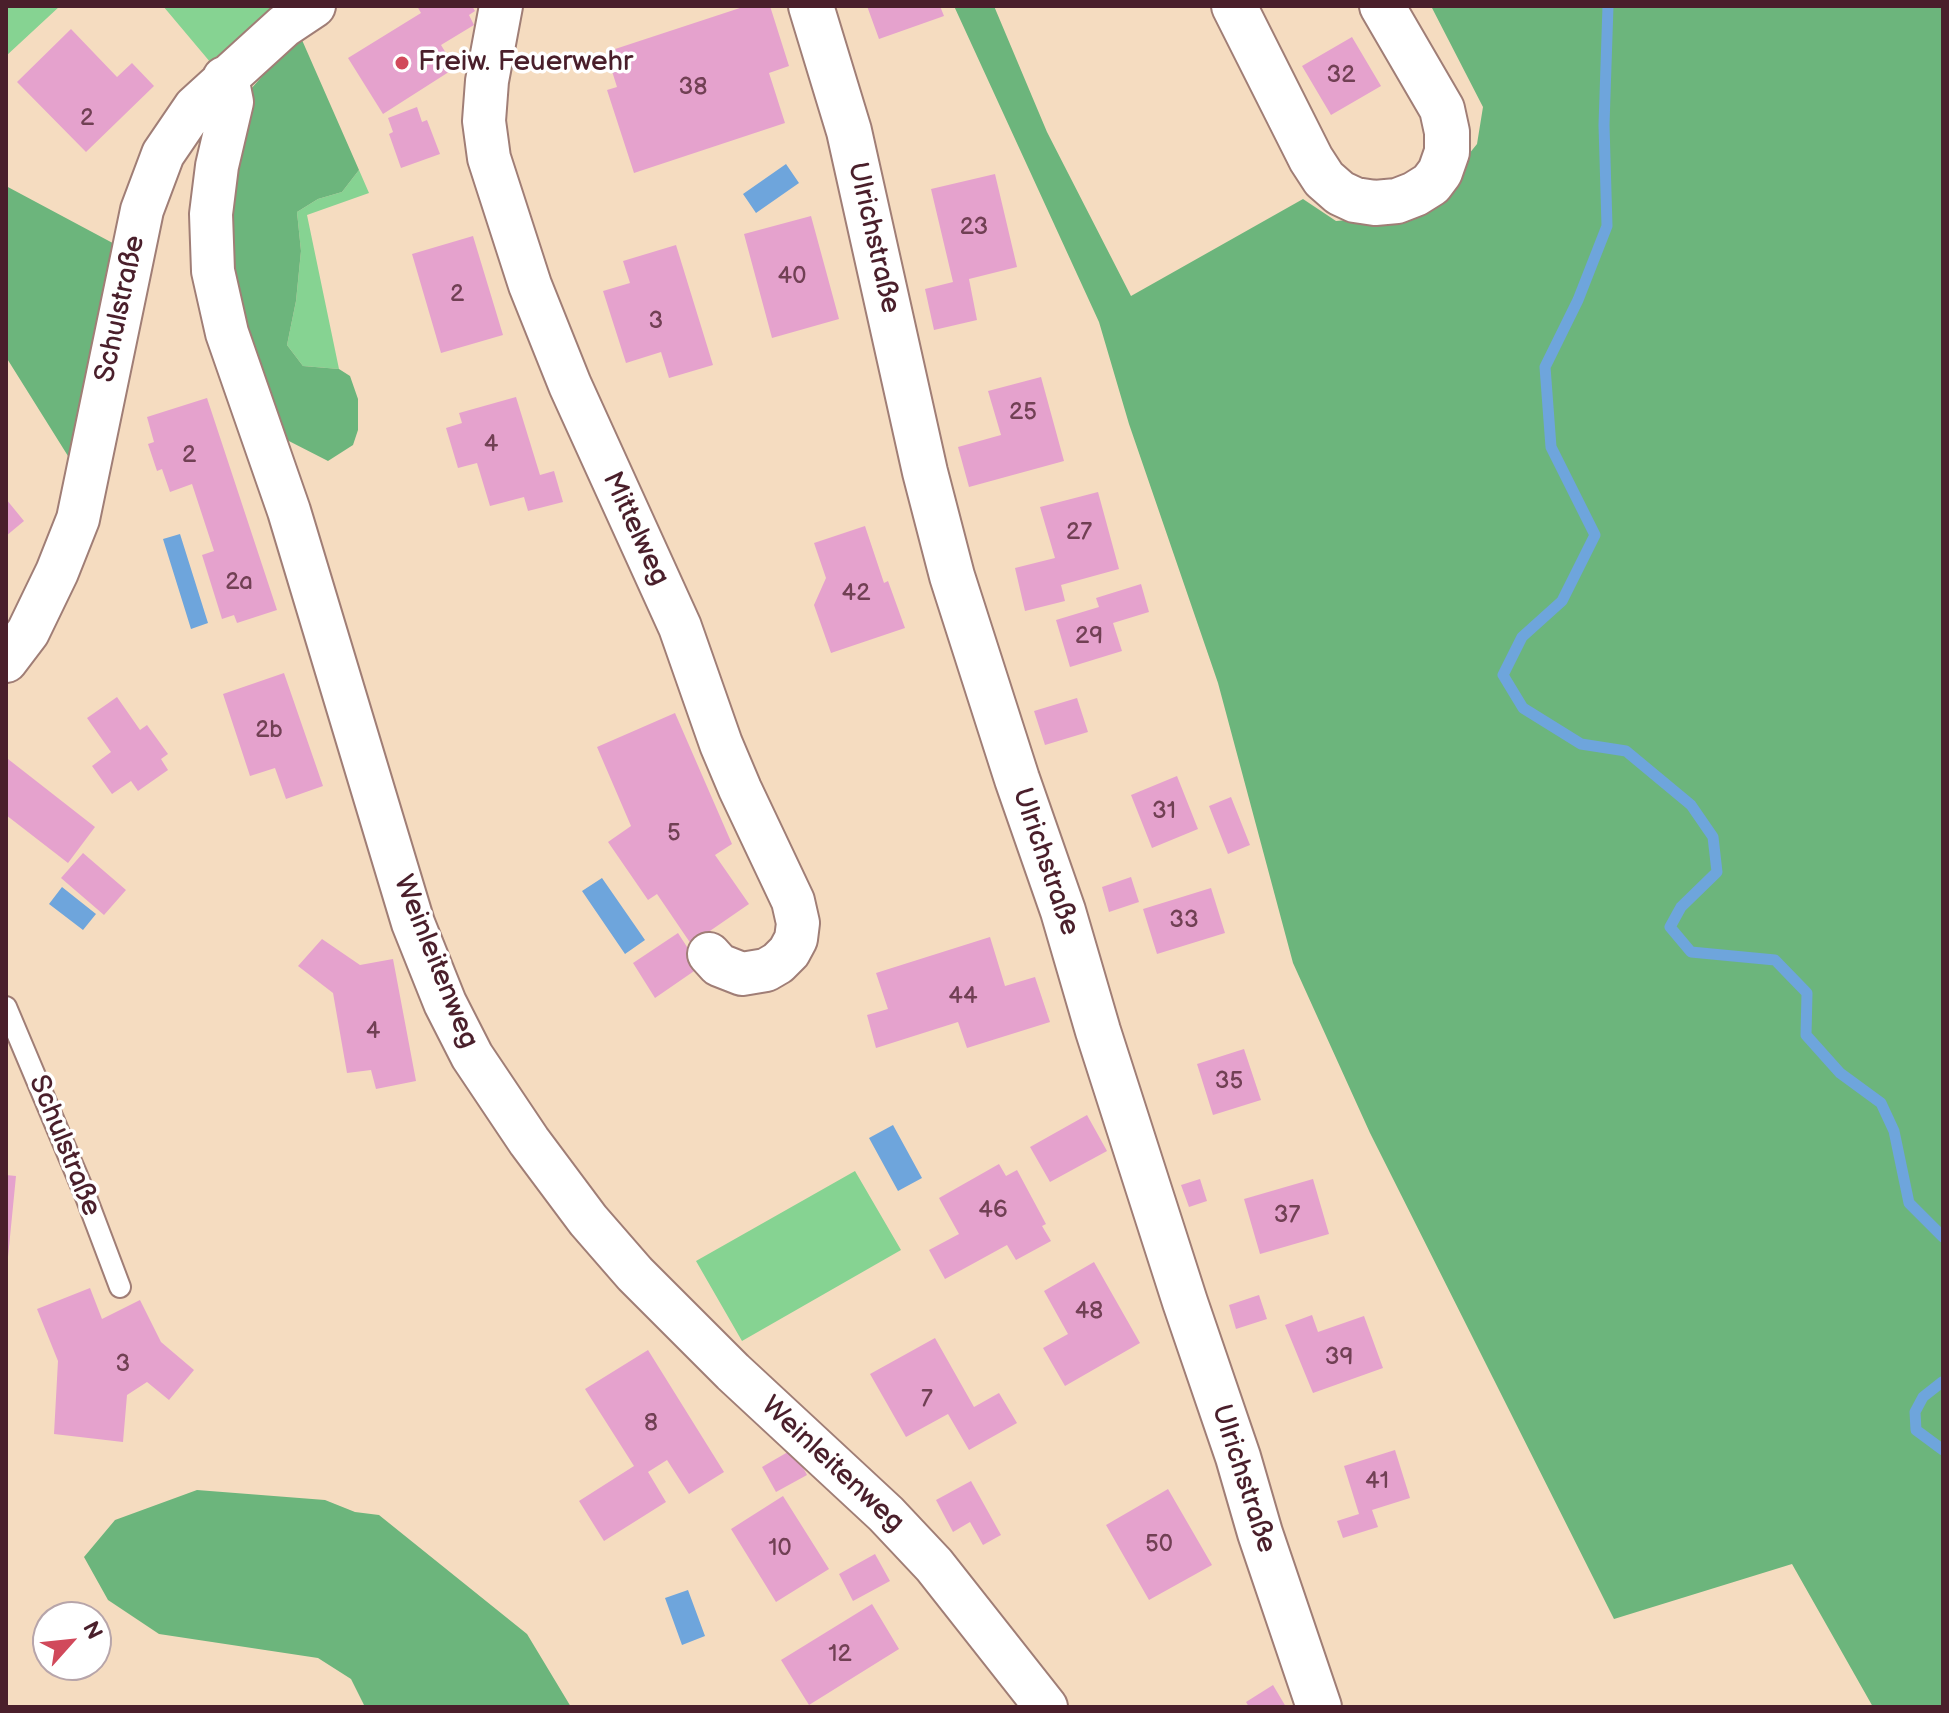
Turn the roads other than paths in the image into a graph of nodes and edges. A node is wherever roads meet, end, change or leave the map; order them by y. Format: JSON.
{"nodes":[{"id":1,"x":314,"y":6,"type":"edge"},
{"id":2,"x":501,"y":6,"type":"edge"},
{"id":3,"x":811,"y":6,"type":"edge"},
{"id":4,"x":1234,"y":6,"type":"edge"},
{"id":5,"x":1382,"y":6,"type":"edge"},
{"id":6,"x":224,"y":78,"type":"junction"},
{"id":7,"x":6,"y":661,"type":"edge"},
{"id":8,"x":709,"y":954,"type":"dead end"},
{"id":9,"x":6,"y":1007,"type":"edge"},
{"id":10,"x":120,"y":1287,"type":"dead end"},
{"id":11,"x":1046,"y":1707,"type":"edge"},
{"id":12,"x":1319,"y":1707,"type":"edge"}],
"edges":[{"from":1,"to":6,"type":"street","name":"Schulstraße"},
{"from":2,"to":8,"type":"street","name":"Mittelweg"},
{"from":3,"to":12,"type":"street","name":"Ulrichstraße"},
{"from":4,"to":5,"type":"street"},
{"from":6,"to":7,"type":"street","name":"Schulstraße"},
{"from":6,"to":11,"type":"street","name":"Weinleitenweg"},
{"from":9,"to":10,"type":"lane","name":"Schulstraße"}]}
